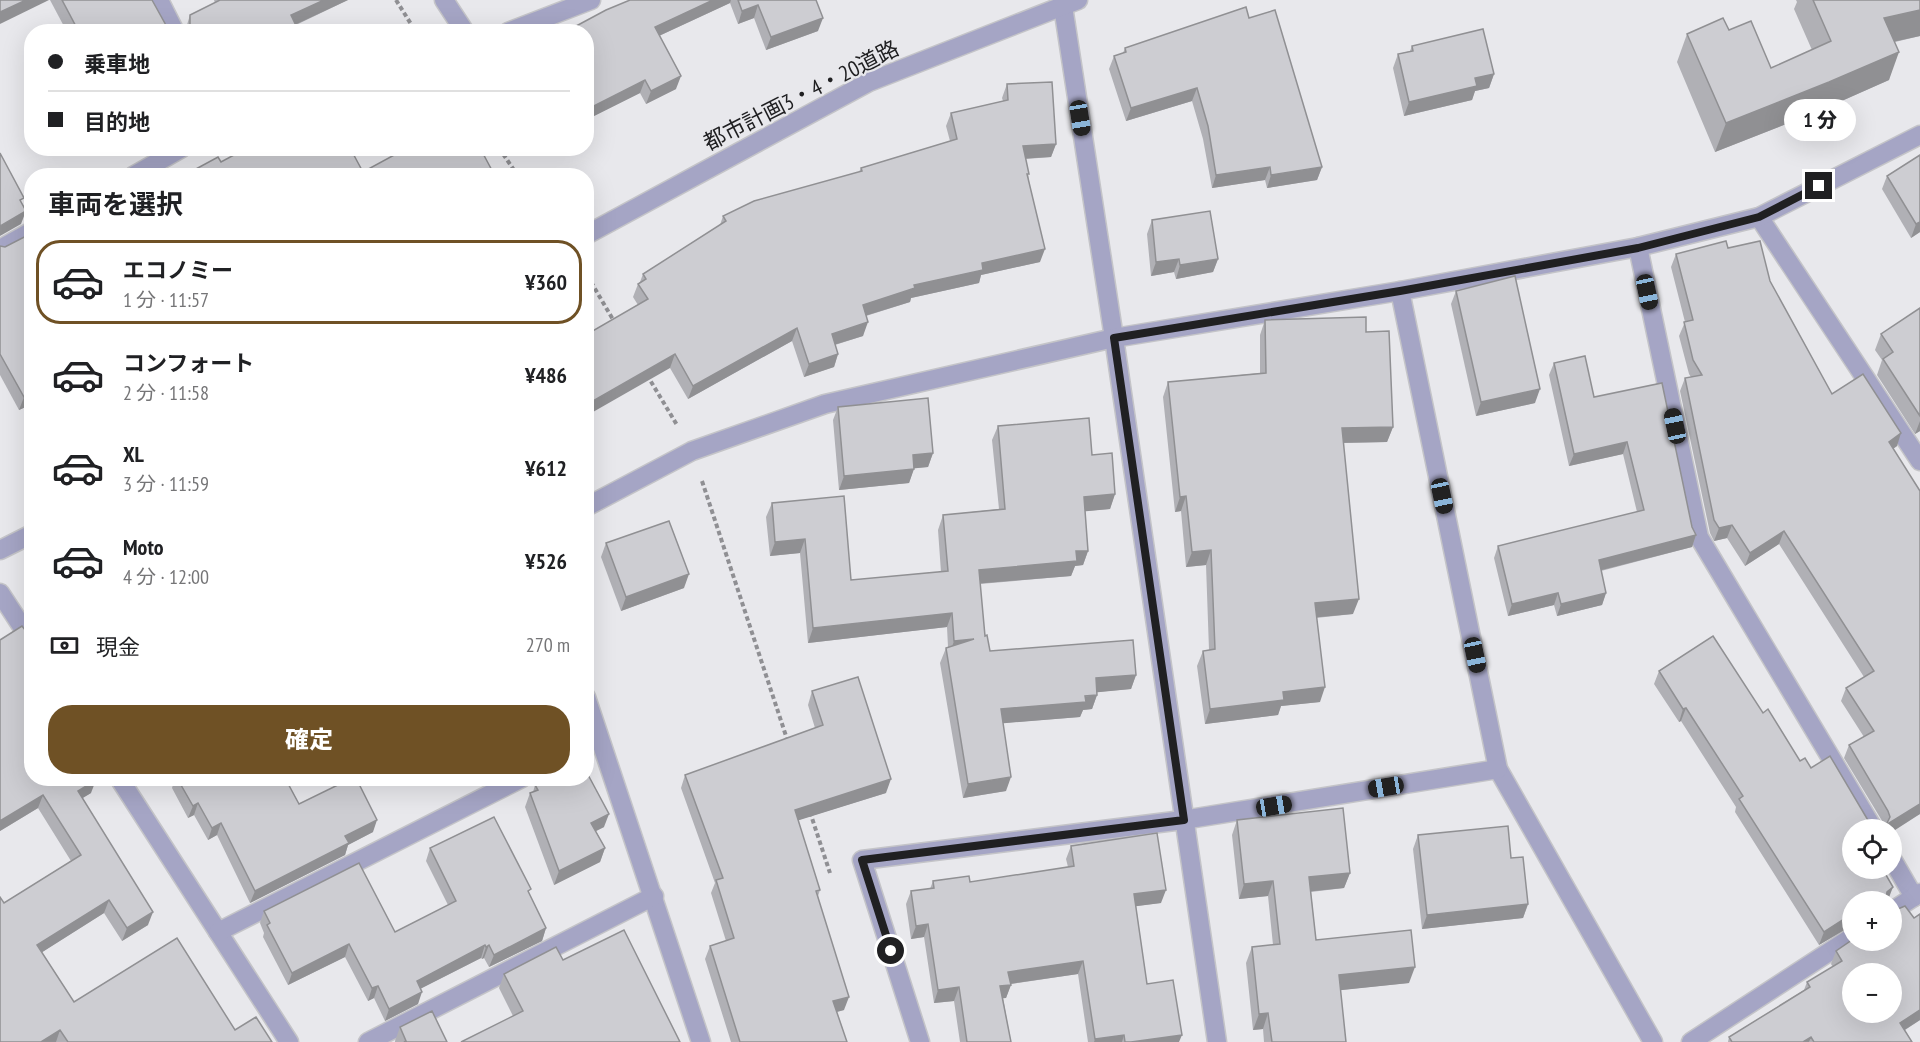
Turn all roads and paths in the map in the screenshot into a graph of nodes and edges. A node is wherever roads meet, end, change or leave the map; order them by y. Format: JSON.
{"nodes":[{"id":1,"x":159,"y":0,"type":"edge"},
{"id":2,"x":396,"y":0,"type":"edge"},
{"id":3,"x":444,"y":0,"type":"edge"},
{"id":4,"x":591,"y":0,"type":"edge"},
{"id":5,"x":1068,"y":2,"type":"edge"},
{"id":6,"x":171,"y":24,"type":"edge"},
{"id":7,"x":412,"y":24,"type":"edge"},
{"id":8,"x":460,"y":24,"type":"edge"},
{"id":9,"x":529,"y":24,"type":"edge"},
{"id":10,"x":1920,"y":135,"type":"edge"},
{"id":11,"x":168,"y":156,"type":"edge"},
{"id":12,"x":147,"y":168,"type":"edge"},
{"id":13,"x":1759,"y":217,"type":"junction"},
{"id":14,"x":594,"y":231,"type":"edge"},
{"id":15,"x":24,"y":236,"type":"edge"},
{"id":16,"x":1638,"y":248,"type":"junction"},
{"id":17,"x":0,"y":249,"type":"edge"},
{"id":18,"x":594,"y":287,"type":"edge"},
{"id":19,"x":1400,"y":291,"type":"junction"},
{"id":20,"x":620,"y":332,"type":"edge"},
{"id":21,"x":1114,"y":338,"type":"junction"},
{"id":22,"x":644,"y":371,"type":"edge"},
{"id":23,"x":692,"y":451,"type":"junction"},
{"id":24,"x":1920,"y":461,"type":"edge"},
{"id":25,"x":594,"y":503,"type":"edge"},
{"id":26,"x":24,"y":538,"type":"edge"},
{"id":27,"x":0,"y":550,"type":"edge"},
{"id":28,"x":0,"y":593,"type":"edge"},
{"id":29,"x":24,"y":630,"type":"edge"},
{"id":30,"x":594,"y":742,"type":"edge"},
{"id":31,"x":789,"y":746,"type":"edge"},
{"id":32,"x":1498,"y":769,"type":"junction"},
{"id":33,"x":128,"y":786,"type":"edge"},
{"id":34,"x":506,"y":786,"type":"edge"},
{"id":35,"x":807,"y":803,"type":"edge"},
{"id":36,"x":1867,"y":819,"type":"edge"},
{"id":37,"x":1184,"y":820,"type":"junction"},
{"id":38,"x":1902,"y":873,"type":"edge"},
{"id":39,"x":834,"y":882,"type":"dead end"},
{"id":40,"x":1917,"y":895,"type":"edge"},
{"id":41,"x":654,"y":896,"type":"junction"},
{"id":42,"x":1902,"y":905,"type":"edge"},
{"id":43,"x":218,"y":932,"type":"junction"},
{"id":44,"x":1842,"y":944,"type":"edge"},
{"id":45,"x":290,"y":1042,"type":"edge"},
{"id":46,"x":368,"y":1042,"type":"edge"},
{"id":47,"x":701,"y":1042,"type":"edge"},
{"id":48,"x":920,"y":1042,"type":"edge"},
{"id":49,"x":1217,"y":1042,"type":"edge"},
{"id":50,"x":1653,"y":1042,"type":"edge"},
{"id":51,"x":1691,"y":1042,"type":"edge"}],
"edges":[{"from":1,"to":6,"type":"street"},
{"from":2,"to":7,"type":"path"},
{"from":3,"to":8,"type":"street"},
{"from":4,"to":9,"type":"street"},
{"from":5,"to":14,"type":"street","name":"都市計画3・4・20道路"},
{"from":5,"to":21,"type":"street"},
{"from":10,"to":13,"type":"street"},
{"from":11,"to":12,"type":"street"},
{"from":13,"to":16,"type":"street"},
{"from":13,"to":24,"type":"street"},
{"from":15,"to":17,"type":"street"},
{"from":16,"to":19,"type":"street"},
{"from":16,"to":36,"type":"street"},
{"from":18,"to":20,"type":"path"},
{"from":19,"to":21,"type":"street"},
{"from":19,"to":32,"type":"street"},
{"from":21,"to":23,"type":"street"},
{"from":21,"to":37,"type":"street"},
{"from":22,"to":23,"type":"path"},
{"from":23,"to":25,"type":"street"},
{"from":23,"to":31,"type":"path"},
{"from":26,"to":27,"type":"street"},
{"from":28,"to":29,"type":"street"},
{"from":30,"to":41,"type":"street"},
{"from":32,"to":37,"type":"street"},
{"from":32,"to":50,"type":"street"},
{"from":33,"to":43,"type":"street"},
{"from":34,"to":43,"type":"street"},
{"from":35,"to":39,"type":"path"},
{"from":37,"to":48,"type":"street"},
{"from":37,"to":49,"type":"street"},
{"from":38,"to":40,"type":"street"},
{"from":40,"to":42,"type":"street"},
{"from":41,"to":46,"type":"street"},
{"from":41,"to":47,"type":"street"},
{"from":43,"to":45,"type":"street"},
{"from":44,"to":51,"type":"street"}]}
